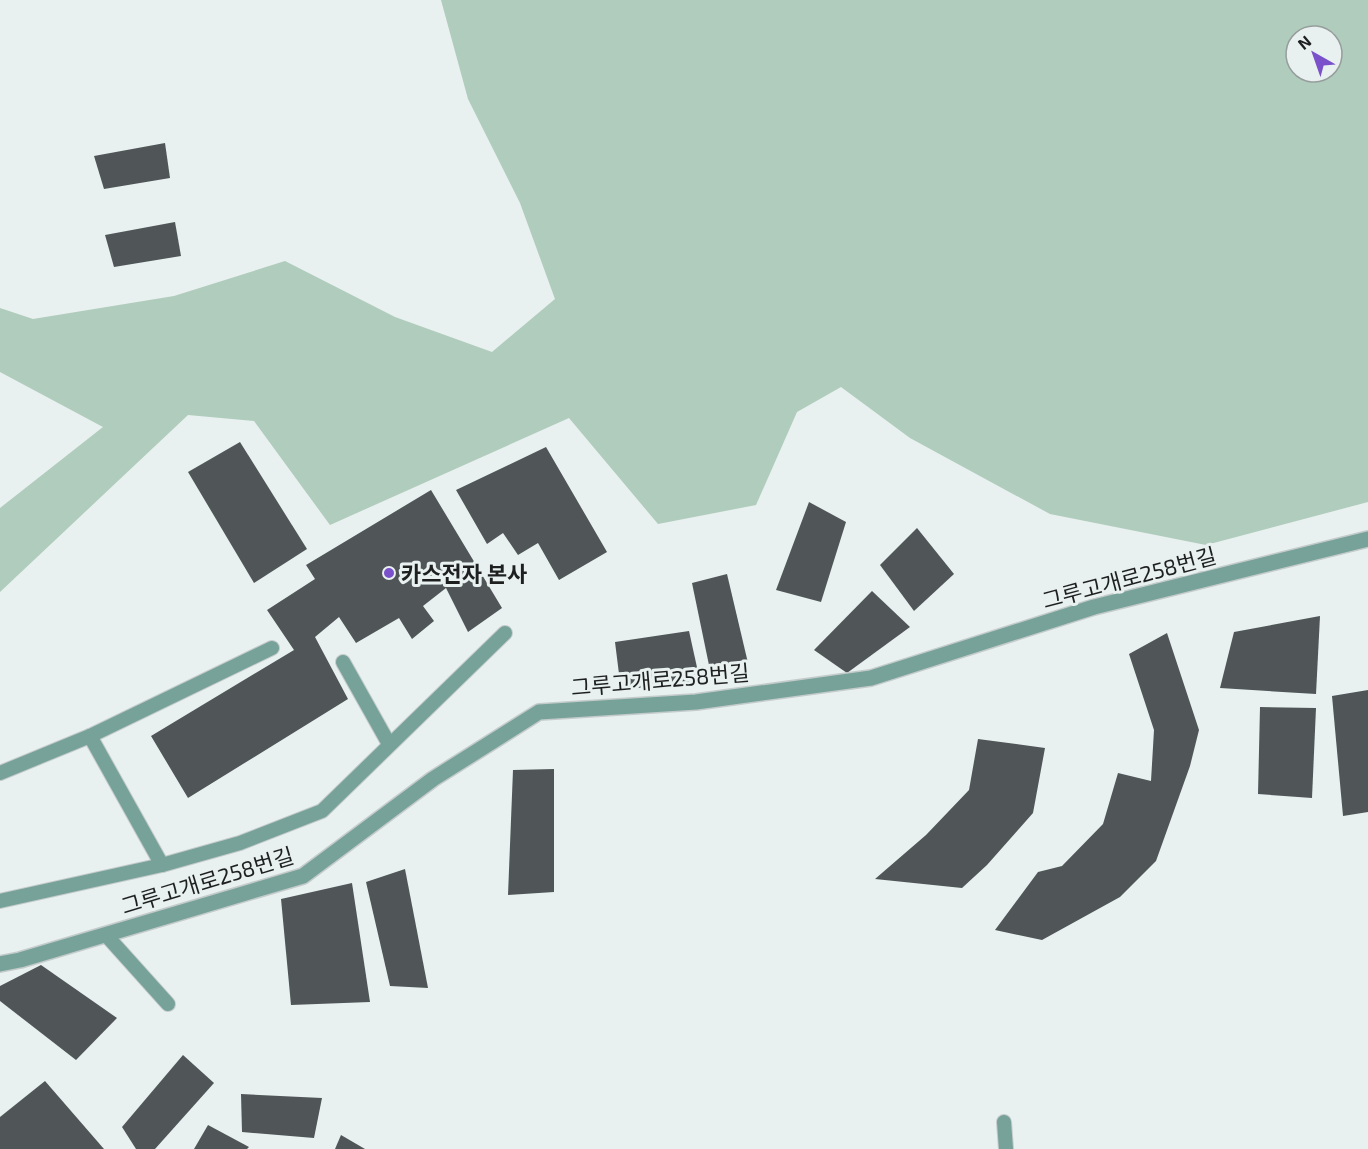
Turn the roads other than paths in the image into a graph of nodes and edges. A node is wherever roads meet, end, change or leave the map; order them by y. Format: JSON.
{"nodes":[{"id":1,"x":1368,"y":539,"type":"edge"},
{"id":2,"x":505,"y":633,"type":"dead end"},
{"id":3,"x":272,"y":648,"type":"dead end"},
{"id":4,"x":343,"y":662,"type":"dead end"},
{"id":5,"x":90,"y":736,"type":"junction"},
{"id":6,"x":389,"y":744,"type":"junction"},
{"id":7,"x":0,"y":773,"type":"edge"},
{"id":8,"x":162,"y":865,"type":"junction"},
{"id":9,"x":0,"y":901,"type":"edge"},
{"id":10,"x":106,"y":935,"type":"junction"},
{"id":11,"x":0,"y":964,"type":"edge"},
{"id":12,"x":168,"y":1004,"type":"dead end"},
{"id":13,"x":1004,"y":1122,"type":"dead end"},
{"id":14,"x":1006,"y":1149,"type":"edge"}],
"edges":[{"from":1,"to":10,"type":"street","name":"그루고개로258번길"},
{"from":2,"to":6,"type":"lane"},
{"from":3,"to":5,"type":"lane"},
{"from":4,"to":6,"type":"lane"},
{"from":5,"to":7,"type":"lane"},
{"from":5,"to":8,"type":"lane"},
{"from":6,"to":8,"type":"lane"},
{"from":8,"to":9,"type":"lane"},
{"from":10,"to":11,"type":"street","name":"그루고개로258번길"},
{"from":10,"to":12,"type":"lane"},
{"from":13,"to":14,"type":"lane"}]}
